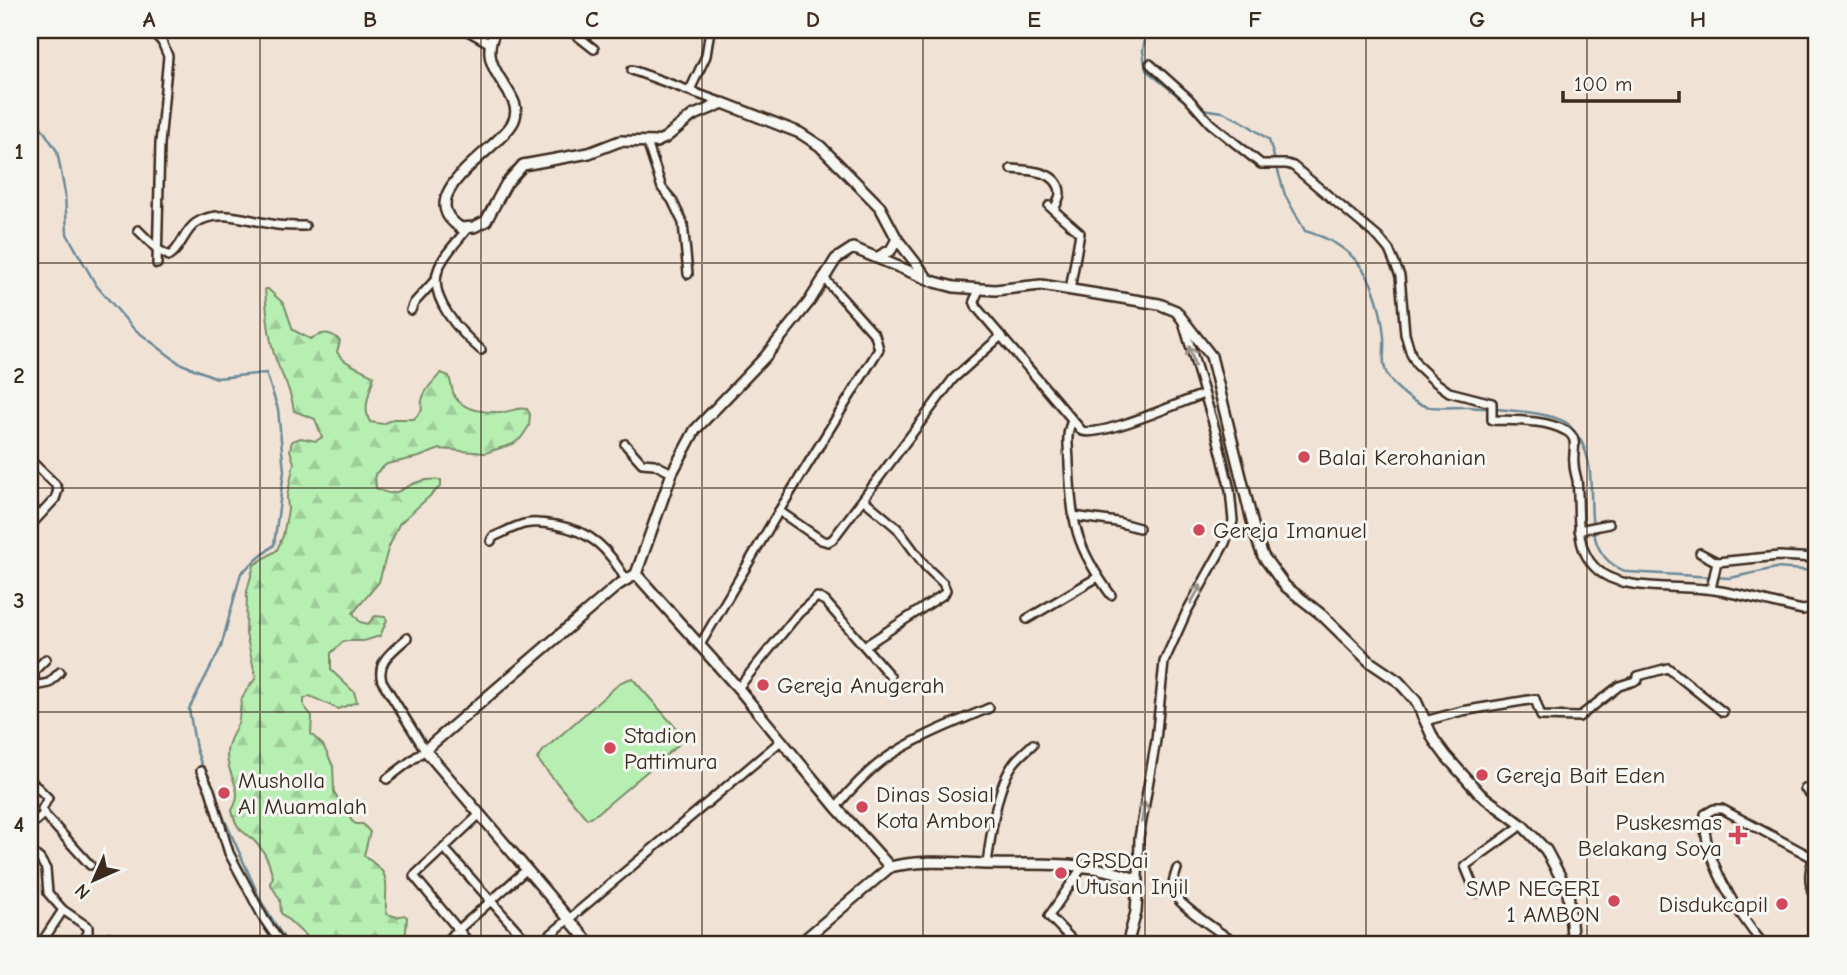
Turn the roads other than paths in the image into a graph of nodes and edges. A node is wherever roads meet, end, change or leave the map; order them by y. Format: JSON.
{"nodes":[{"id":1,"x":151,"y":30,"type":"edge"},
{"id":2,"x":466,"y":30,"type":"edge"},
{"id":3,"x":496,"y":30,"type":"edge"},
{"id":4,"x":566,"y":30,"type":"edge"},
{"id":5,"x":710,"y":30,"type":"edge"},
{"id":6,"x":489,"y":43,"type":"junction"},
{"id":7,"x":594,"y":49,"type":"dead end"},
{"id":8,"x":1150,"y":64,"type":"dead end"},
{"id":9,"x":632,"y":70,"type":"dead end"},
{"id":10,"x":690,"y":90,"type":"junction"},
{"id":11,"x":723,"y":103,"type":"junction"},
{"id":12,"x":647,"y":142,"type":"junction"},
{"id":13,"x":1011,"y":169,"type":"dead end"},
{"id":14,"x":305,"y":226,"type":"dead end"},
{"id":15,"x":467,"y":229,"type":"junction"},
{"id":16,"x":138,"y":230,"type":"dead end"},
{"id":17,"x":897,"y":239,"type":"junction"},
{"id":18,"x":157,"y":249,"type":"junction"},
{"id":19,"x":878,"y":257,"type":"junction"},
{"id":20,"x":157,"y":264,"type":"dead end"},
{"id":21,"x":688,"y":274,"type":"dead end"},
{"id":22,"x":823,"y":277,"type":"junction"},
{"id":23,"x":927,"y":277,"type":"junction"},
{"id":24,"x":436,"y":279,"type":"junction"},
{"id":25,"x":979,"y":289,"type":"junction"},
{"id":26,"x":1069,"y":290,"type":"junction"},
{"id":27,"x":411,"y":310,"type":"dead end"},
{"id":28,"x":1182,"y":317,"type":"junction"},
{"id":29,"x":1001,"y":336,"type":"junction"},
{"id":30,"x":481,"y":350,"type":"dead end"},
{"id":31,"x":1204,"y":394,"type":"junction"},
{"id":32,"x":1072,"y":421,"type":"junction"},
{"id":33,"x":625,"y":444,"type":"dead end"},
{"id":34,"x":30,"y":460,"type":"edge"},
{"id":35,"x":672,"y":473,"type":"junction"},
{"id":36,"x":864,"y":500,"type":"junction"},
{"id":37,"x":30,"y":506,"type":"edge"},
{"id":38,"x":779,"y":511,"type":"junction"},
{"id":39,"x":39,"y":515,"type":"junction"},
{"id":40,"x":1073,"y":516,"type":"junction"},
{"id":41,"x":30,"y":526,"type":"edge"},
{"id":42,"x":1600,"y":526,"type":"dead end"},
{"id":43,"x":1139,"y":528,"type":"dead end"},
{"id":44,"x":1579,"y":530,"type":"junction"},
{"id":45,"x":491,"y":541,"type":"dead end"},
{"id":46,"x":1700,"y":553,"type":"dead end"},
{"id":47,"x":1817,"y":558,"type":"edge"},
{"id":48,"x":1716,"y":564,"type":"junction"},
{"id":49,"x":636,"y":574,"type":"junction"},
{"id":50,"x":1098,"y":578,"type":"junction"},
{"id":51,"x":626,"y":580,"type":"junction"},
{"id":52,"x":1711,"y":586,"type":"junction"},
{"id":53,"x":1111,"y":595,"type":"dead end"},
{"id":54,"x":1817,"y":607,"type":"edge"},
{"id":55,"x":1027,"y":619,"type":"dead end"},
{"id":56,"x":407,"y":638,"type":"dead end"},
{"id":57,"x":700,"y":645,"type":"junction"},
{"id":58,"x":864,"y":646,"type":"junction"},
{"id":59,"x":47,"y":659,"type":"dead end"},
{"id":60,"x":60,"y":672,"type":"dead end"},
{"id":61,"x":890,"y":676,"type":"dead end"},
{"id":62,"x":32,"y":687,"type":"edge"},
{"id":63,"x":738,"y":688,"type":"junction"},
{"id":64,"x":989,"y":708,"type":"dead end"},
{"id":65,"x":1723,"y":712,"type":"dead end"},
{"id":66,"x":1425,"y":721,"type":"junction"},
{"id":67,"x":782,"y":740,"type":"junction"},
{"id":68,"x":1033,"y":744,"type":"dead end"},
{"id":69,"x":425,"y":750,"type":"junction"},
{"id":70,"x":201,"y":771,"type":"dead end"},
{"id":71,"x":387,"y":779,"type":"dead end"},
{"id":72,"x":30,"y":780,"type":"edge"},
{"id":73,"x":1805,"y":789,"type":"dead end"},
{"id":74,"x":1817,"y":800,"type":"edge"},
{"id":75,"x":836,"y":807,"type":"junction"},
{"id":76,"x":44,"y":814,"type":"junction"},
{"id":77,"x":480,"y":814,"type":"junction"},
{"id":78,"x":1522,"y":825,"type":"junction"},
{"id":79,"x":30,"y":830,"type":"edge"},
{"id":80,"x":444,"y":848,"type":"junction"},
{"id":81,"x":30,"y":850,"type":"edge"},
{"id":82,"x":1816,"y":859,"type":"edge"},
{"id":83,"x":987,"y":864,"type":"junction"},
{"id":84,"x":90,"y":865,"type":"dead end"},
{"id":85,"x":1083,"y":866,"type":"junction"},
{"id":86,"x":890,"y":867,"type":"junction"},
{"id":87,"x":1177,"y":869,"type":"dead end"},
{"id":88,"x":526,"y":870,"type":"junction"},
{"id":89,"x":1138,"y":880,"type":"junction"},
{"id":90,"x":1476,"y":894,"type":"dead end"},
{"id":91,"x":493,"y":901,"type":"junction"},
{"id":92,"x":1817,"y":906,"type":"edge"},
{"id":93,"x":63,"y":911,"type":"junction"},
{"id":94,"x":568,"y":920,"type":"junction"},
{"id":95,"x":458,"y":929,"type":"junction"},
{"id":96,"x":109,"y":937,"type":"dead end"},
{"id":97,"x":804,"y":943,"type":"edge"},
{"id":98,"x":40,"y":945,"type":"edge"},
{"id":99,"x":80,"y":945,"type":"edge"},
{"id":100,"x":104,"y":945,"type":"edge"},
{"id":101,"x":282,"y":945,"type":"edge"},
{"id":102,"x":441,"y":945,"type":"edge"},
{"id":103,"x":471,"y":945,"type":"edge"},
{"id":104,"x":530,"y":945,"type":"edge"},
{"id":105,"x":538,"y":945,"type":"edge"},
{"id":106,"x":591,"y":945,"type":"edge"},
{"id":107,"x":1077,"y":945,"type":"edge"},
{"id":108,"x":1127,"y":945,"type":"edge"},
{"id":109,"x":1238,"y":945,"type":"edge"},
{"id":110,"x":1573,"y":945,"type":"edge"},
{"id":111,"x":1763,"y":945,"type":"edge"}],
"edges":[{"from":1,"to":18,"type":"street"},
{"from":2,"to":6,"type":"street"},
{"from":3,"to":6,"type":"street"},
{"from":4,"to":7,"type":"street"},
{"from":5,"to":10,"type":"street"},
{"from":6,"to":15,"type":"street"},
{"from":8,"to":44,"type":"street"},
{"from":9,"to":10,"type":"street"},
{"from":10,"to":11,"type":"street"},
{"from":11,"to":12,"type":"street"},
{"from":11,"to":17,"type":"street"},
{"from":12,"to":15,"type":"street"},
{"from":12,"to":21,"type":"street"},
{"from":13,"to":26,"type":"street"},
{"from":14,"to":18,"type":"street"},
{"from":15,"to":24,"type":"street"},
{"from":16,"to":18,"type":"street"},
{"from":17,"to":19,"type":"street"},
{"from":17,"to":23,"type":"street"},
{"from":18,"to":20,"type":"street"},
{"from":19,"to":22,"type":"street"},
{"from":19,"to":23,"type":"street"},
{"from":22,"to":35,"type":"street"},
{"from":22,"to":38,"type":"street"},
{"from":23,"to":25,"type":"street"},
{"from":24,"to":27,"type":"street"},
{"from":24,"to":30,"type":"street"},
{"from":25,"to":26,"type":"street"},
{"from":25,"to":29,"type":"street"},
{"from":26,"to":28,"type":"street"},
{"from":31,"to":28,"type":"street","one_way":true},
{"from":28,"to":66,"type":"street"},
{"from":29,"to":32,"type":"street"},
{"from":29,"to":36,"type":"street"},
{"from":31,"to":32,"type":"street"},
{"from":89,"to":31,"type":"street","one_way":true},
{"from":32,"to":40,"type":"street"},
{"from":33,"to":35,"type":"street"},
{"from":34,"to":39,"type":"street"},
{"from":35,"to":49,"type":"street"},
{"from":36,"to":38,"type":"street"},
{"from":36,"to":58,"type":"street"},
{"from":37,"to":39,"type":"street"},
{"from":38,"to":57,"type":"street"},
{"from":39,"to":41,"type":"street"},
{"from":40,"to":43,"type":"street"},
{"from":40,"to":50,"type":"street"},
{"from":42,"to":44,"type":"street"},
{"from":44,"to":52,"type":"street"},
{"from":45,"to":51,"type":"street"},
{"from":46,"to":48,"type":"street"},
{"from":47,"to":48,"type":"street"},
{"from":48,"to":52,"type":"street"},
{"from":49,"to":51,"type":"street"},
{"from":49,"to":57,"type":"street"},
{"from":50,"to":53,"type":"street"},
{"from":50,"to":55,"type":"street"},
{"from":51,"to":69,"type":"street"},
{"from":52,"to":54,"type":"street"},
{"from":56,"to":69,"type":"street"},
{"from":57,"to":63,"type":"street"},
{"from":58,"to":61,"type":"street"},
{"from":58,"to":63,"type":"street"},
{"from":59,"to":62,"type":"street"},
{"from":60,"to":62,"type":"street"},
{"from":63,"to":67,"type":"street"},
{"from":64,"to":75,"type":"street"},
{"from":65,"to":66,"type":"street"},
{"from":66,"to":78,"type":"street"},
{"from":67,"to":75,"type":"street"},
{"from":67,"to":94,"type":"street"},
{"from":68,"to":83,"type":"street"},
{"from":69,"to":71,"type":"street"},
{"from":69,"to":77,"type":"street"},
{"from":70,"to":101,"type":"street"},
{"from":72,"to":76,"type":"street"},
{"from":73,"to":74,"type":"street"},
{"from":75,"to":86,"type":"street"},
{"from":76,"to":79,"type":"street"},
{"from":76,"to":84,"type":"street"},
{"from":77,"to":80,"type":"street"},
{"from":77,"to":88,"type":"street"},
{"from":78,"to":90,"type":"street"},
{"from":78,"to":110,"type":"street"},
{"from":80,"to":91,"type":"street"},
{"from":80,"to":95,"type":"street"},
{"from":81,"to":93,"type":"street"},
{"from":82,"to":92,"type":"street"},
{"from":82,"to":111,"type":"street"},
{"from":83,"to":85,"type":"street"},
{"from":83,"to":86,"type":"street"},
{"from":85,"to":89,"type":"street"},
{"from":85,"to":107,"type":"street"},
{"from":86,"to":97,"type":"street"},
{"from":87,"to":109,"type":"street"},
{"from":88,"to":91,"type":"street"},
{"from":88,"to":94,"type":"street"},
{"from":89,"to":108,"type":"street"},
{"from":91,"to":95,"type":"street"},
{"from":91,"to":104,"type":"street"},
{"from":93,"to":98,"type":"street"},
{"from":93,"to":99,"type":"street"},
{"from":94,"to":105,"type":"street"},
{"from":94,"to":106,"type":"street"},
{"from":95,"to":102,"type":"street"},
{"from":95,"to":103,"type":"street"},
{"from":96,"to":100,"type":"street"}]}
